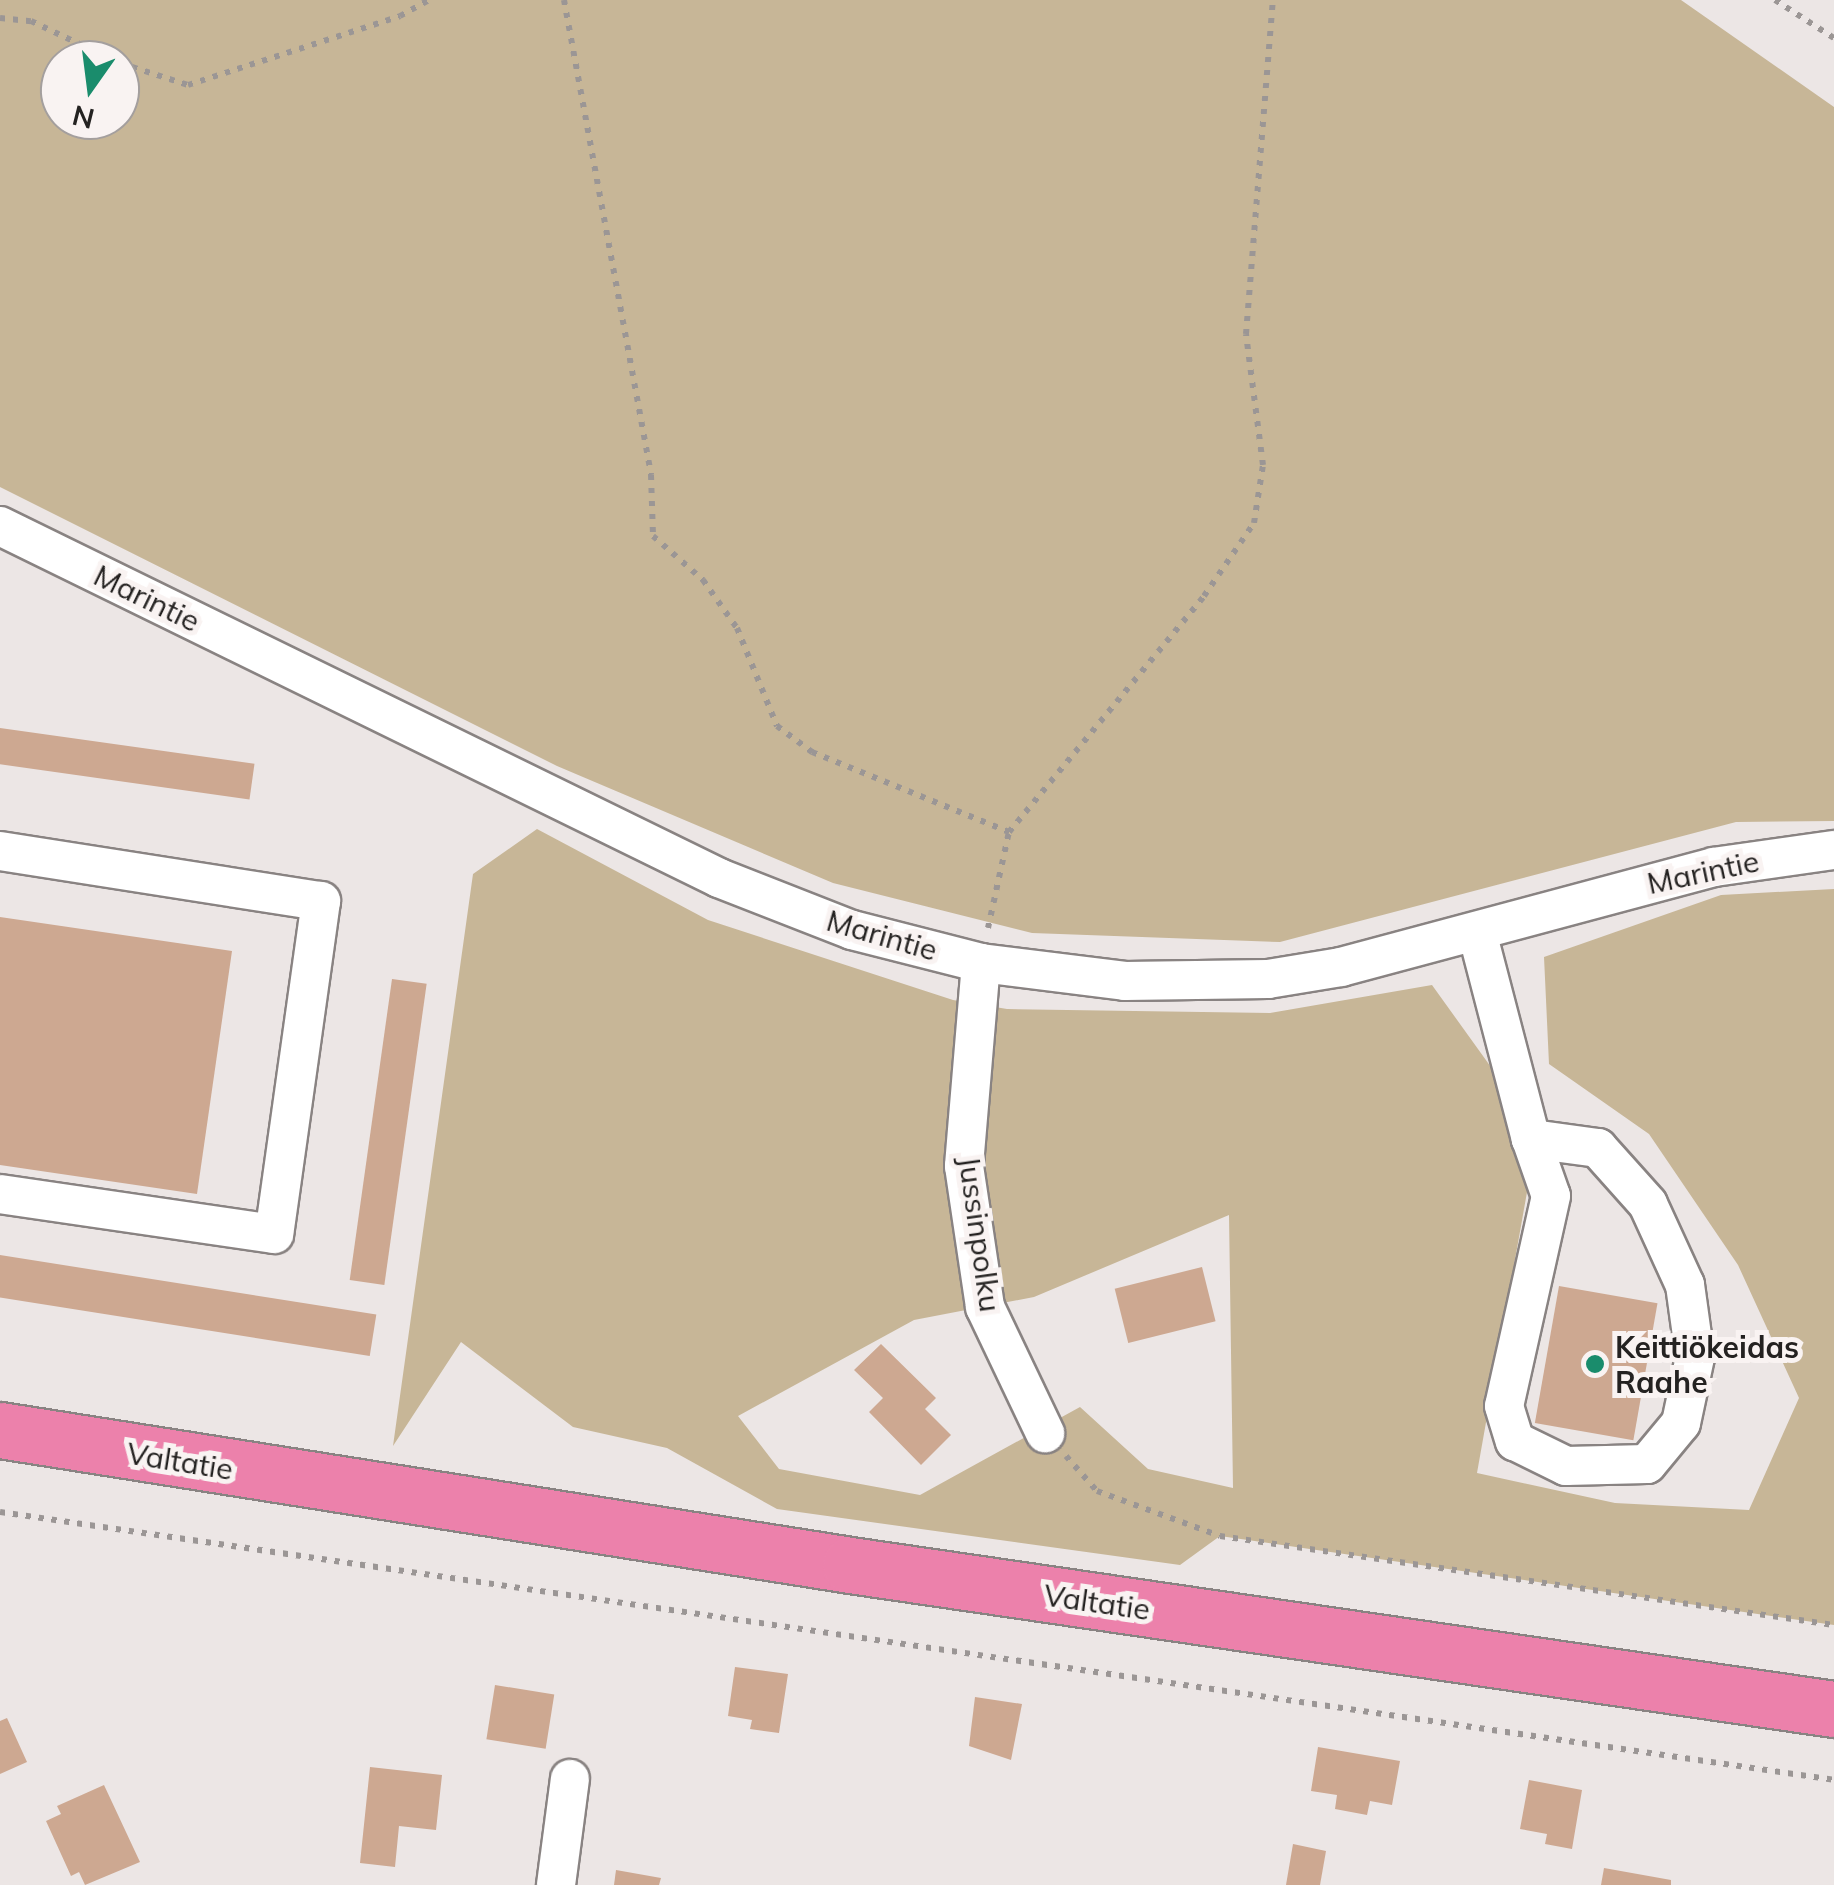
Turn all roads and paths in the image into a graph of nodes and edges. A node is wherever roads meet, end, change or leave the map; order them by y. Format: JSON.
{"nodes":[{"id":1,"x":429,"y":0,"type":"edge"},
{"id":2,"x":564,"y":0,"type":"edge"},
{"id":3,"x":1274,"y":0,"type":"edge"},
{"id":4,"x":1775,"y":0,"type":"edge"},
{"id":5,"x":0,"y":18,"type":"edge"},
{"id":6,"x":1834,"y":38,"type":"edge"},
{"id":7,"x":71,"y":40,"type":"edge"},
{"id":8,"x":140,"y":69,"type":"edge"},
{"id":9,"x":0,"y":526,"type":"edge"},
{"id":10,"x":1008,"y":832,"type":"junction"},
{"id":11,"x":0,"y":850,"type":"edge"},
{"id":12,"x":1834,"y":850,"type":"edge"},
{"id":13,"x":1477,"y":932,"type":"junction"},
{"id":14,"x":981,"y":963,"type":"junction"},
{"id":15,"x":1532,"y":1139,"type":"junction"},
{"id":16,"x":0,"y":1194,"type":"edge"},
{"id":17,"x":0,"y":1430,"type":"edge"},
{"id":18,"x":1045,"y":1433,"type":"joint"},
{"id":19,"x":0,"y":1453,"type":"edge"},
{"id":20,"x":361,"y":1489,"type":"junction"},
{"id":21,"x":0,"y":1512,"type":"edge"},
{"id":22,"x":1834,"y":1625,"type":"edge"},
{"id":23,"x":1834,"y":1709,"type":"edge"},
{"id":24,"x":570,"y":1779,"type":"dead end"},
{"id":25,"x":1834,"y":1780,"type":"edge"},
{"id":26,"x":556,"y":1885,"type":"edge"}],
"edges":[{"from":1,"to":8,"type":"path"},
{"from":2,"to":10,"type":"path"},
{"from":3,"to":10,"type":"path"},
{"from":4,"to":6,"type":"path"},
{"from":5,"to":7,"type":"path"},
{"from":9,"to":14,"type":"street","name":"Marintie"},
{"from":10,"to":14,"type":"path"},
{"from":11,"to":16,"type":"street"},
{"from":12,"to":13,"type":"street","name":"Marintie"},
{"from":13,"to":14,"type":"street","name":"Marintie"},
{"from":13,"to":15,"type":"street"},
{"from":14,"to":18,"type":"street","name":"Jussinpolku"},
{"from":15,"to":15,"type":"street"},
{"from":17,"to":20,"type":"highway","name":"Valtatie"},
{"from":18,"to":22,"type":"path"},
{"from":19,"to":20,"type":"highway","name":"Valtatie"},
{"from":20,"to":23,"type":"highway","name":"Valtatie"},
{"from":21,"to":25,"type":"path"},
{"from":24,"to":26,"type":"street"}]}
